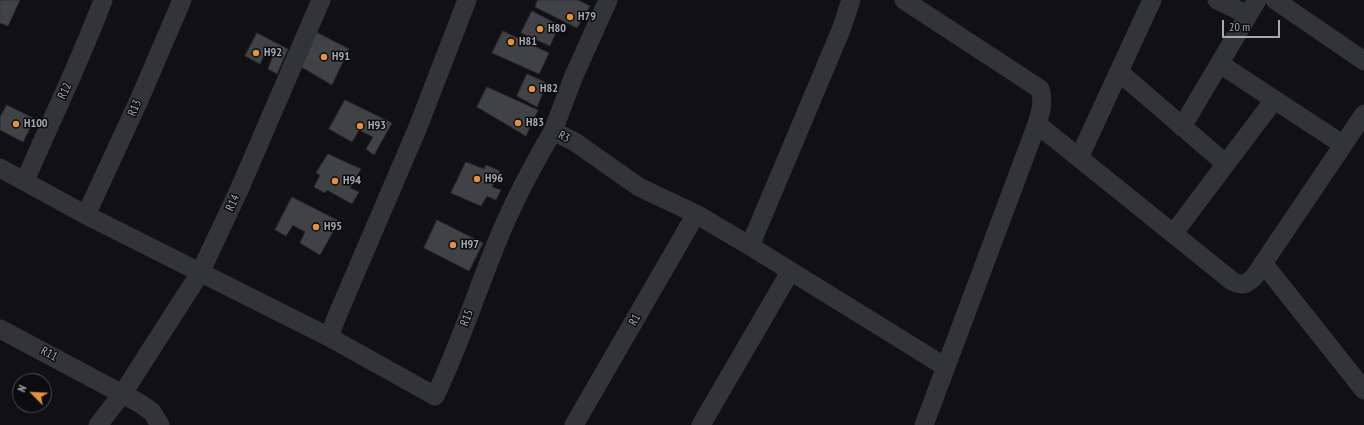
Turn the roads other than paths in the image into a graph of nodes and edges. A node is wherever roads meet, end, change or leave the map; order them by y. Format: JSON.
{"nodes":[{"id":1,"x":103,"y":0,"type":"edge"},
{"id":2,"x":182,"y":0,"type":"edge"},
{"id":3,"x":321,"y":0,"type":"edge"},
{"id":4,"x":467,"y":0,"type":"edge"},
{"id":5,"x":608,"y":0,"type":"edge"},
{"id":6,"x":850,"y":0,"type":"edge"},
{"id":7,"x":904,"y":0,"type":"edge"},
{"id":8,"x":1152,"y":0,"type":"edge"},
{"id":9,"x":1217,"y":0,"type":"edge"},
{"id":10,"x":1275,"y":0,"type":"edge"},
{"id":11,"x":1252,"y":8,"type":"edge"},
{"id":12,"x":1364,"y":61,"type":"edge"},
{"id":13,"x":1220,"y":64,"type":"junction"},
{"id":14,"x":1119,"y":72,"type":"junction"},
{"id":15,"x":1274,"y":100,"type":"junction"},
{"id":16,"x":1364,"y":114,"type":"edge"},
{"id":17,"x":1037,"y":124,"type":"junction"},
{"id":18,"x":1182,"y":128,"type":"junction"},
{"id":19,"x":553,"y":131,"type":"junction"},
{"id":20,"x":1342,"y":144,"type":"junction"},
{"id":21,"x":1079,"y":158,"type":"junction"},
{"id":22,"x":1226,"y":164,"type":"junction"},
{"id":23,"x":0,"y":168,"type":"edge"},
{"id":24,"x":25,"y":181,"type":"junction"},
{"id":25,"x":696,"y":214,"type":"junction"},
{"id":26,"x":86,"y":216,"type":"junction"},
{"id":27,"x":1173,"y":234,"type":"junction"},
{"id":28,"x":750,"y":246,"type":"junction"},
{"id":29,"x":1263,"y":263,"type":"junction"},
{"id":30,"x":790,"y":272,"type":"junction"},
{"id":31,"x":200,"y":273,"type":"junction"},
{"id":32,"x":0,"y":329,"type":"edge"},
{"id":33,"x":329,"y":337,"type":"junction"},
{"id":34,"x":944,"y":366,"type":"junction"},
{"id":35,"x":1364,"y":390,"type":"edge"},
{"id":36,"x":123,"y":393,"type":"junction"},
{"id":37,"x":98,"y":425,"type":"edge"},
{"id":38,"x":160,"y":425,"type":"edge"},
{"id":39,"x":574,"y":425,"type":"edge"},
{"id":40,"x":701,"y":425,"type":"edge"},
{"id":41,"x":924,"y":425,"type":"edge"}],
"edges":[{"from":1,"to":24,"type":"street","name":"R12"},
{"from":2,"to":26,"type":"street","name":"R13"},
{"from":3,"to":31,"type":"street","name":"R14"},
{"from":4,"to":33,"type":"street"},
{"from":5,"to":19,"type":"street","name":"R3"},
{"from":6,"to":28,"type":"street"},
{"from":7,"to":17,"type":"street"},
{"from":8,"to":14,"type":"street"},
{"from":9,"to":11,"type":"street"},
{"from":10,"to":12,"type":"street"},
{"from":11,"to":13,"type":"street"},
{"from":13,"to":15,"type":"street"},
{"from":13,"to":18,"type":"street"},
{"from":14,"to":18,"type":"street"},
{"from":14,"to":21,"type":"street"},
{"from":15,"to":20,"type":"street"},
{"from":15,"to":22,"type":"street"},
{"from":16,"to":20,"type":"street"},
{"from":17,"to":21,"type":"street"},
{"from":17,"to":34,"type":"street"},
{"from":18,"to":22,"type":"street"},
{"from":19,"to":25,"type":"street","name":"R3"},
{"from":19,"to":33,"type":"street","name":"R15"},
{"from":20,"to":29,"type":"street"},
{"from":21,"to":27,"type":"street"},
{"from":22,"to":27,"type":"street"},
{"from":23,"to":24,"type":"street","name":"R15"},
{"from":24,"to":26,"type":"street","name":"R15"},
{"from":25,"to":28,"type":"street","name":"R3"},
{"from":25,"to":39,"type":"street","name":"R1"},
{"from":26,"to":31,"type":"street","name":"R15"},
{"from":27,"to":29,"type":"street"},
{"from":28,"to":30,"type":"street","name":"R3"},
{"from":29,"to":35,"type":"street"},
{"from":30,"to":34,"type":"street","name":"R3"},
{"from":30,"to":40,"type":"street"},
{"from":31,"to":33,"type":"street","name":"R15"},
{"from":31,"to":36,"type":"street","name":"R14"},
{"from":32,"to":36,"type":"street","name":"R11"},
{"from":34,"to":41,"type":"street"},
{"from":36,"to":37,"type":"street","name":"R14"},
{"from":36,"to":38,"type":"street"}]}
